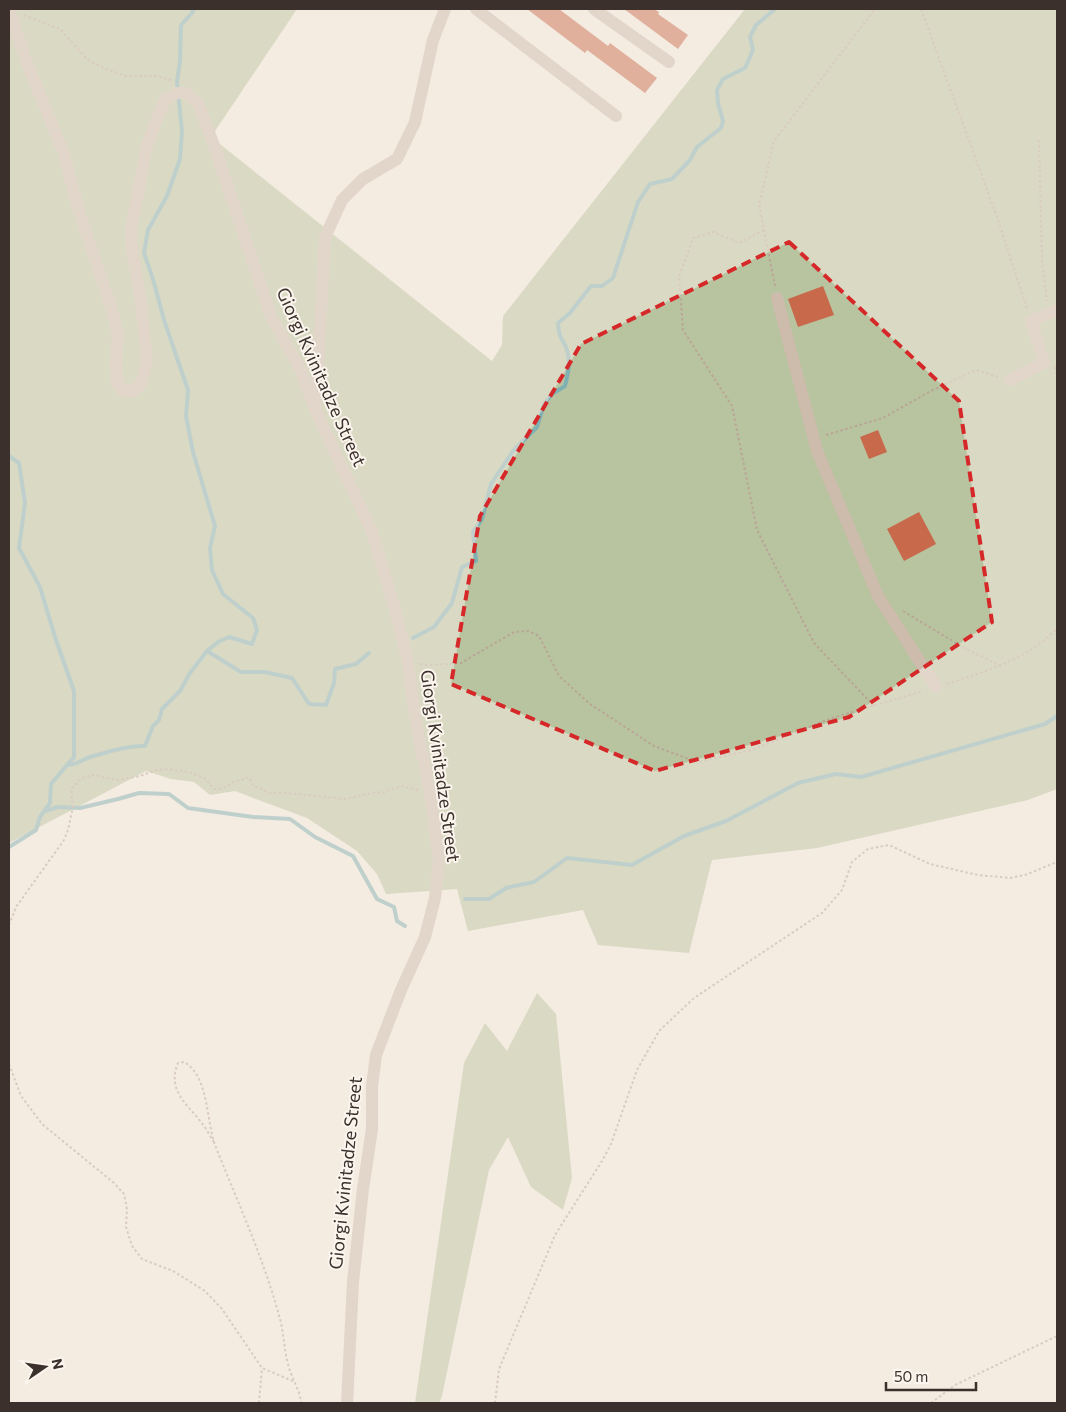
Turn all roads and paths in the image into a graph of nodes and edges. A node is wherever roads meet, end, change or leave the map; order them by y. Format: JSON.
{"nodes":[{"id":1,"x":9,"y":9,"type":"edge"},
{"id":2,"x":445,"y":9,"type":"edge"},
{"id":3,"x":476,"y":9,"type":"edge"},
{"id":4,"x":594,"y":9,"type":"edge"},
{"id":5,"x":875,"y":9,"type":"edge"},
{"id":6,"x":922,"y":9,"type":"edge"},
{"id":7,"x":669,"y":62,"type":"dead end"},
{"id":8,"x":186,"y":93,"type":"junction"},
{"id":9,"x":616,"y":116,"type":"dead end"},
{"id":10,"x":1039,"y":140,"type":"dead end"},
{"id":11,"x":764,"y":230,"type":"junction"},
{"id":12,"x":777,"y":298,"type":"joint"},
{"id":13,"x":1053,"y":312,"type":"edge"},
{"id":14,"x":1031,"y":320,"type":"junction"},
{"id":15,"x":1055,"y":366,"type":"dead end"},
{"id":16,"x":1057,"y":375,"type":"edge"},
{"id":17,"x":1010,"y":380,"type":"joint"},
{"id":18,"x":316,"y":409,"type":"junction"},
{"id":19,"x":814,"y":439,"type":"junction"},
{"id":20,"x":902,"y":611,"type":"dead end"},
{"id":21,"x":1057,"y":628,"type":"edge"},
{"id":22,"x":408,"y":662,"type":"junction"},
{"id":23,"x":1001,"y":666,"type":"junction"},
{"id":24,"x":936,"y":687,"type":"junction"},
{"id":25,"x":874,"y":706,"type":"junction"},
{"id":26,"x":430,"y":793,"type":"junction"},
{"id":27,"x":1057,"y":862,"type":"edge"},
{"id":28,"x":9,"y":925,"type":"edge"},
{"id":29,"x":9,"y":1064,"type":"edge"},
{"id":30,"x":214,"y":1142,"type":"junction"},
{"id":31,"x":1057,"y":1336,"type":"edge"},
{"id":32,"x":262,"y":1368,"type":"junction"},
{"id":33,"x":295,"y":1382,"type":"junction"},
{"id":34,"x":259,"y":1403,"type":"edge"},
{"id":35,"x":301,"y":1403,"type":"edge"},
{"id":36,"x":347,"y":1403,"type":"edge"},
{"id":37,"x":495,"y":1403,"type":"edge"},
{"id":38,"x":931,"y":1403,"type":"edge"}],
"edges":[{"from":1,"to":8,"type":"path"},
{"from":1,"to":8,"type":"street"},
{"from":2,"to":18,"type":"street"},
{"from":3,"to":9,"type":"street"},
{"from":4,"to":7,"type":"street"},
{"from":5,"to":11,"type":"path"},
{"from":6,"to":14,"type":"path"},
{"from":8,"to":18,"type":"street","name":"Giorgi Kvinitadze Street"},
{"from":10,"to":13,"type":"path"},
{"from":11,"to":12,"type":"path"},
{"from":11,"to":25,"type":"path"},
{"from":12,"to":19,"type":"street"},
{"from":13,"to":14,"type":"street"},
{"from":14,"to":17,"type":"street"},
{"from":15,"to":16,"type":"path"},
{"from":17,"to":19,"type":"path"},
{"from":18,"to":22,"type":"street","name":"Giorgi Kvinitadze Street"},
{"from":19,"to":24,"type":"street"},
{"from":20,"to":23,"type":"path"},
{"from":21,"to":23,"type":"path"},
{"from":22,"to":25,"type":"path"},
{"from":22,"to":26,"type":"street","name":"Giorgi Kvinitadze Street"},
{"from":23,"to":24,"type":"path"},
{"from":24,"to":25,"type":"path"},
{"from":26,"to":28,"type":"path"},
{"from":26,"to":36,"type":"street","name":"Giorgi Kvinitadze Street"},
{"from":27,"to":37,"type":"path"},
{"from":29,"to":32,"type":"path"},
{"from":30,"to":30,"type":"path"},
{"from":30,"to":33,"type":"path"},
{"from":31,"to":38,"type":"path"},
{"from":32,"to":33,"type":"path"},
{"from":32,"to":34,"type":"path"},
{"from":33,"to":35,"type":"path"}]}
